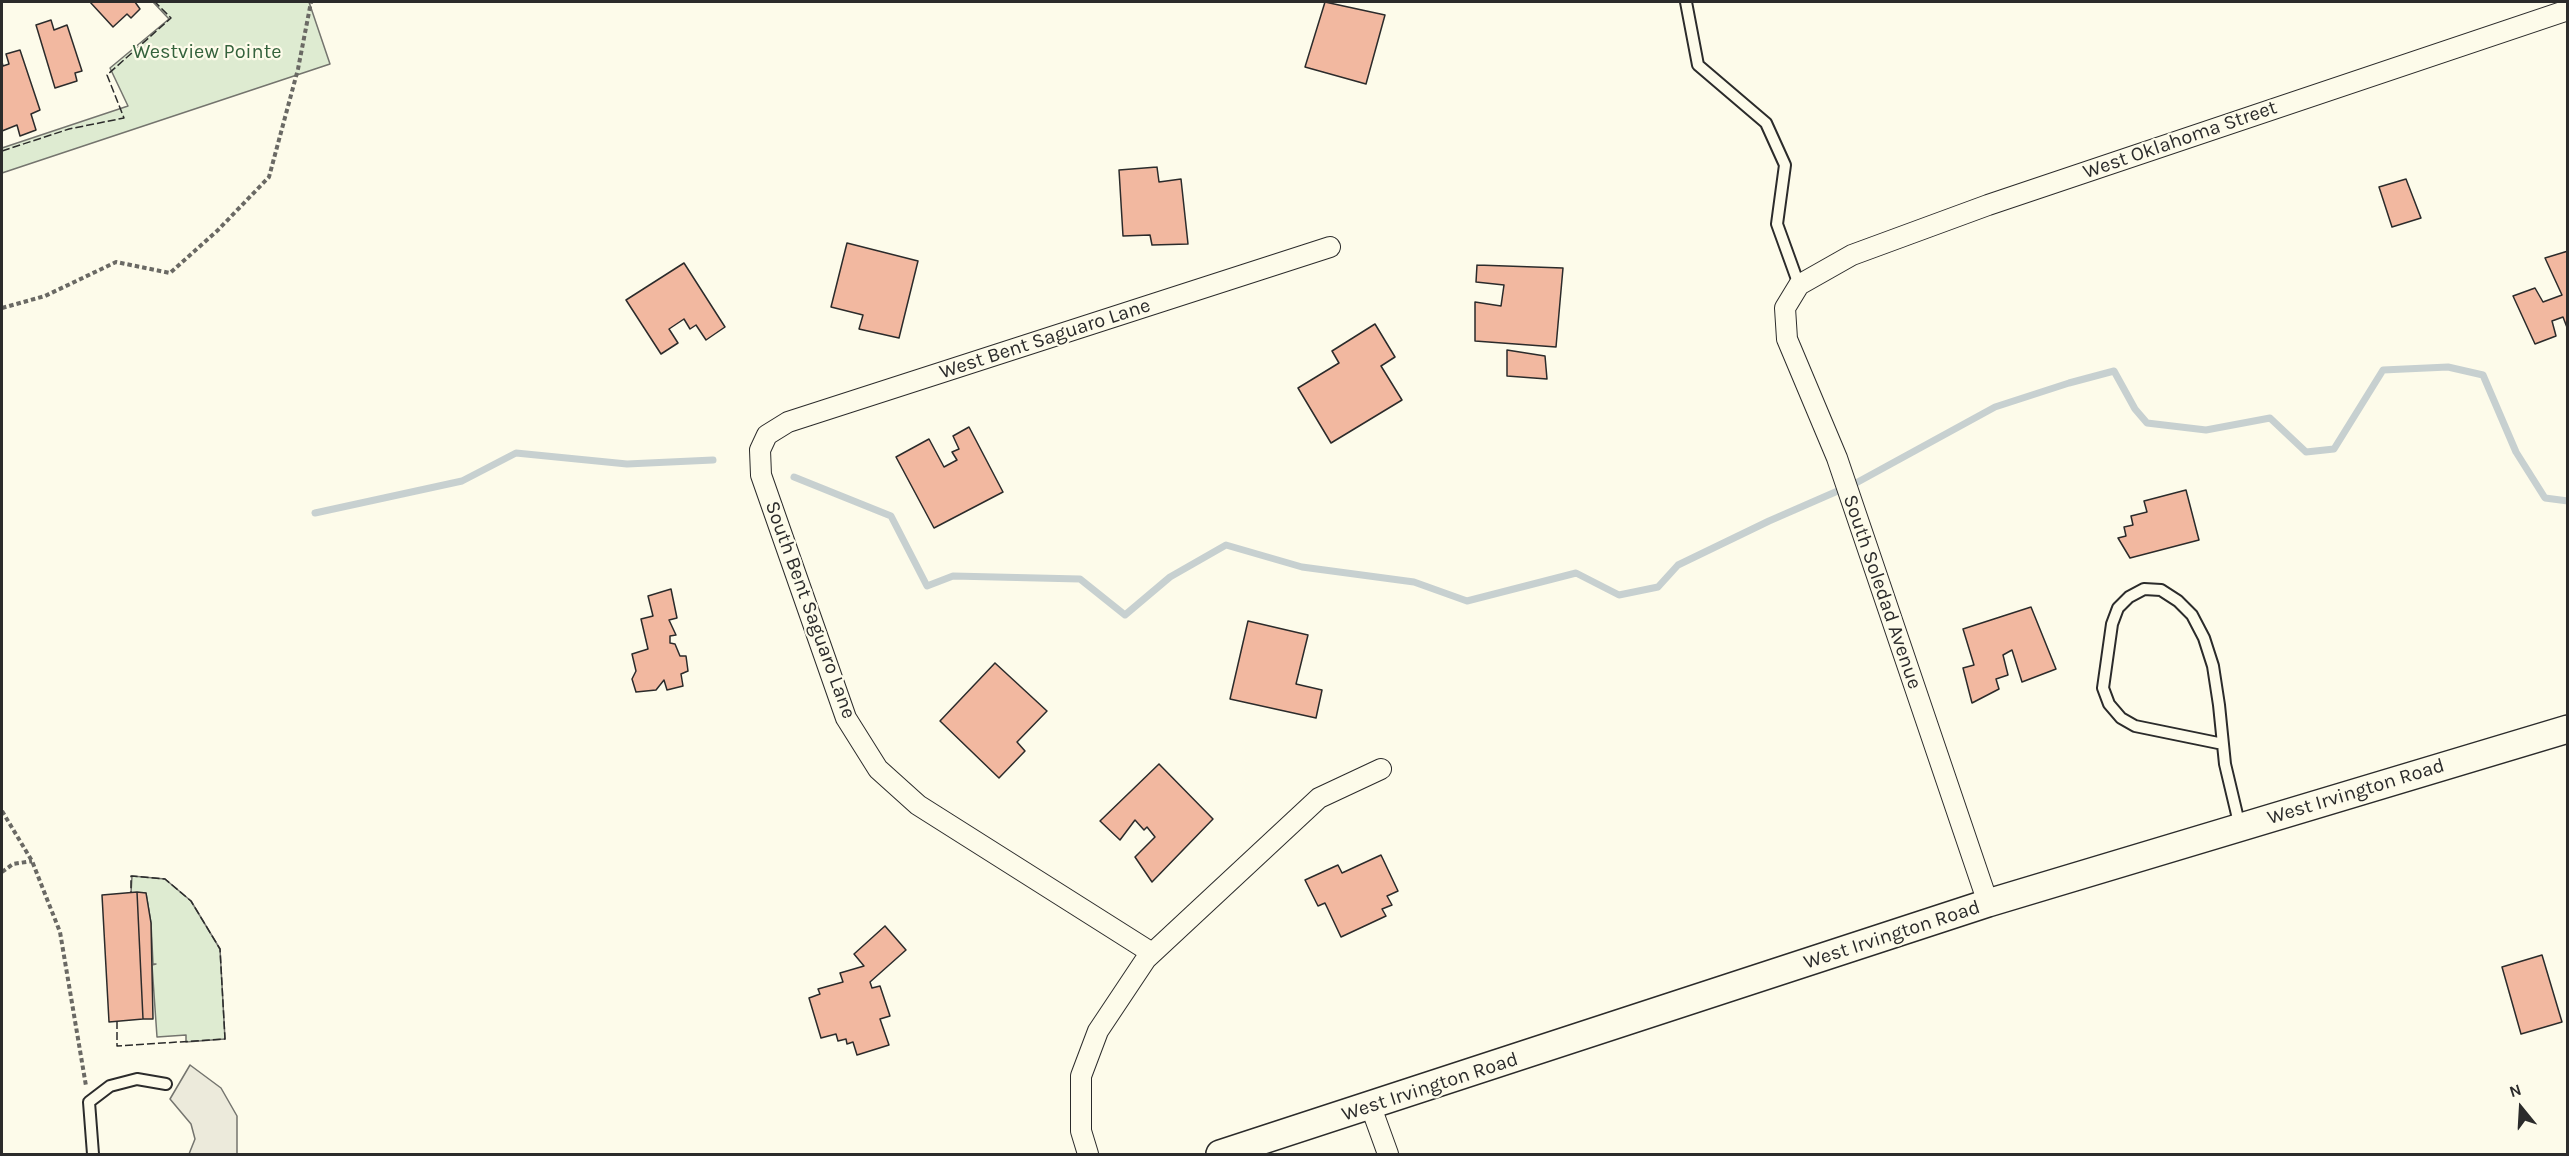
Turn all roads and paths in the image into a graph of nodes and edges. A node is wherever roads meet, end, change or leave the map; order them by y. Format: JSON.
{"nodes":[{"id":1,"x":311,"y":2,"type":"edge"},
{"id":2,"x":1686,"y":2,"type":"edge"},
{"id":3,"x":2568,"y":10,"type":"edge"},
{"id":4,"x":1330,"y":247,"type":"dead end"},
{"id":5,"x":1799,"y":285,"type":"junction"},
{"id":6,"x":2,"y":308,"type":"edge"},
{"id":7,"x":764,"y":440,"type":"joint"},
{"id":8,"x":2568,"y":729,"type":"edge"},
{"id":9,"x":2223,"y":744,"type":"junction"},
{"id":10,"x":1381,"y":770,"type":"dead end"},
{"id":11,"x":2,"y":811,"type":"edge"},
{"id":12,"x":2240,"y":827,"type":"junction"},
{"id":13,"x":32,"y":861,"type":"junction"},
{"id":14,"x":2,"y":872,"type":"edge"},
{"id":15,"x":1988,"y":903,"type":"junction"},
{"id":16,"x":1152,"y":953,"type":"junction"},
{"id":17,"x":166,"y":1084,"type":"dead end"},
{"id":18,"x":89,"y":1102,"type":"junction"},
{"id":19,"x":1371,"y":1107,"type":"junction"},
{"id":20,"x":93,"y":1155,"type":"edge"},
{"id":21,"x":1089,"y":1155,"type":"edge"},
{"id":22,"x":1220,"y":1155,"type":"edge"},
{"id":23,"x":1388,"y":1155,"type":"edge"}],
"edges":[{"from":1,"to":6,"type":"path"},
{"from":2,"to":5,"type":"lane"},
{"from":3,"to":5,"type":"street","name":"West Oklahoma Street"},
{"from":4,"to":7,"type":"street","name":"West Bent Saguaro Lane"},
{"from":5,"to":15,"type":"street","name":"South Soledad Avenue"},
{"from":7,"to":16,"type":"street","name":"South Bent Saguaro Lane"},
{"from":8,"to":12,"type":"main road","name":"West Irvington Road"},
{"from":9,"to":9,"type":"lane"},
{"from":9,"to":12,"type":"lane"},
{"from":10,"to":16,"type":"street"},
{"from":11,"to":13,"type":"path"},
{"from":12,"to":15,"type":"main road","name":"West Irvington Road"},
{"from":13,"to":14,"type":"path"},
{"from":13,"to":18,"type":"path"},
{"from":15,"to":19,"type":"main road","name":"West Irvington Road"},
{"from":16,"to":21,"type":"street"},
{"from":17,"to":18,"type":"lane"},
{"from":18,"to":20,"type":"lane"},
{"from":19,"to":22,"type":"main road","name":"West Irvington Road"},
{"from":19,"to":23,"type":"street"}]}
